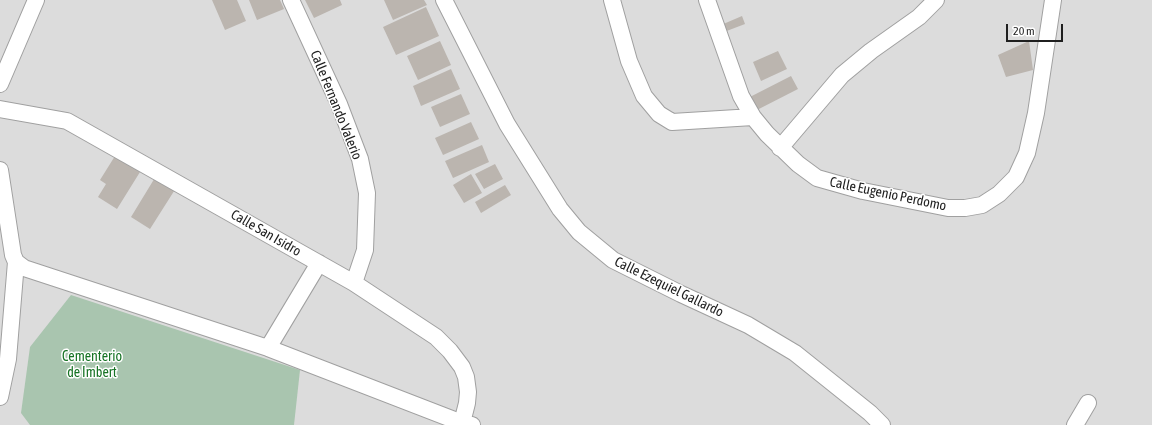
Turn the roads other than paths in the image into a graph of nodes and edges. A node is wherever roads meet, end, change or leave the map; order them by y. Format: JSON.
{"nodes":[{"id":1,"x":36,"y":0,"type":"edge"},
{"id":2,"x":291,"y":0,"type":"edge"},
{"id":3,"x":444,"y":0,"type":"edge"},
{"id":4,"x":612,"y":0,"type":"edge"},
{"id":5,"x":707,"y":0,"type":"edge"},
{"id":6,"x":936,"y":0,"type":"edge"},
{"id":7,"x":1053,"y":0,"type":"edge"},
{"id":8,"x":0,"y":84,"type":"edge"},
{"id":9,"x":0,"y":109,"type":"edge"},
{"id":10,"x":753,"y":117,"type":"junction"},
{"id":11,"x":780,"y":148,"type":"junction"},
{"id":12,"x":0,"y":170,"type":"edge"},
{"id":13,"x":16,"y":262,"type":"junction"},
{"id":14,"x":319,"y":264,"type":"junction"},
{"id":15,"x":354,"y":283,"type":"junction"},
{"id":16,"x":268,"y":348,"type":"junction"},
{"id":17,"x":0,"y":397,"type":"edge"},
{"id":18,"x":1088,"y":403,"type":"dead end"},
{"id":19,"x":467,"y":424,"type":"edge"},
{"id":20,"x":882,"y":425,"type":"edge"},
{"id":21,"x":1075,"y":425,"type":"edge"}],
"edges":[{"from":1,"to":8,"type":"street"},
{"from":2,"to":15,"type":"street","name":"Calle Fernando Valerio"},
{"from":3,"to":20,"type":"street","name":"Calle Ezequiel Gallardo"},
{"from":4,"to":10,"type":"street"},
{"from":5,"to":10,"type":"street","name":"Calle Eugenio Perdomo"},
{"from":6,"to":11,"type":"street"},
{"from":7,"to":11,"type":"street","name":"Calle Eugenio Perdomo"},
{"from":9,"to":14,"type":"street","name":"Calle San Isidro"},
{"from":10,"to":11,"type":"street","name":"Calle Eugenio Perdomo"},
{"from":12,"to":13,"type":"street"},
{"from":13,"to":16,"type":"street"},
{"from":13,"to":17,"type":"street"},
{"from":14,"to":15,"type":"street","name":"Calle San Isidro"},
{"from":14,"to":16,"type":"street"},
{"from":15,"to":19,"type":"street","name":"Calle San Isidro"},
{"from":16,"to":19,"type":"street"},
{"from":18,"to":21,"type":"street"}]}
